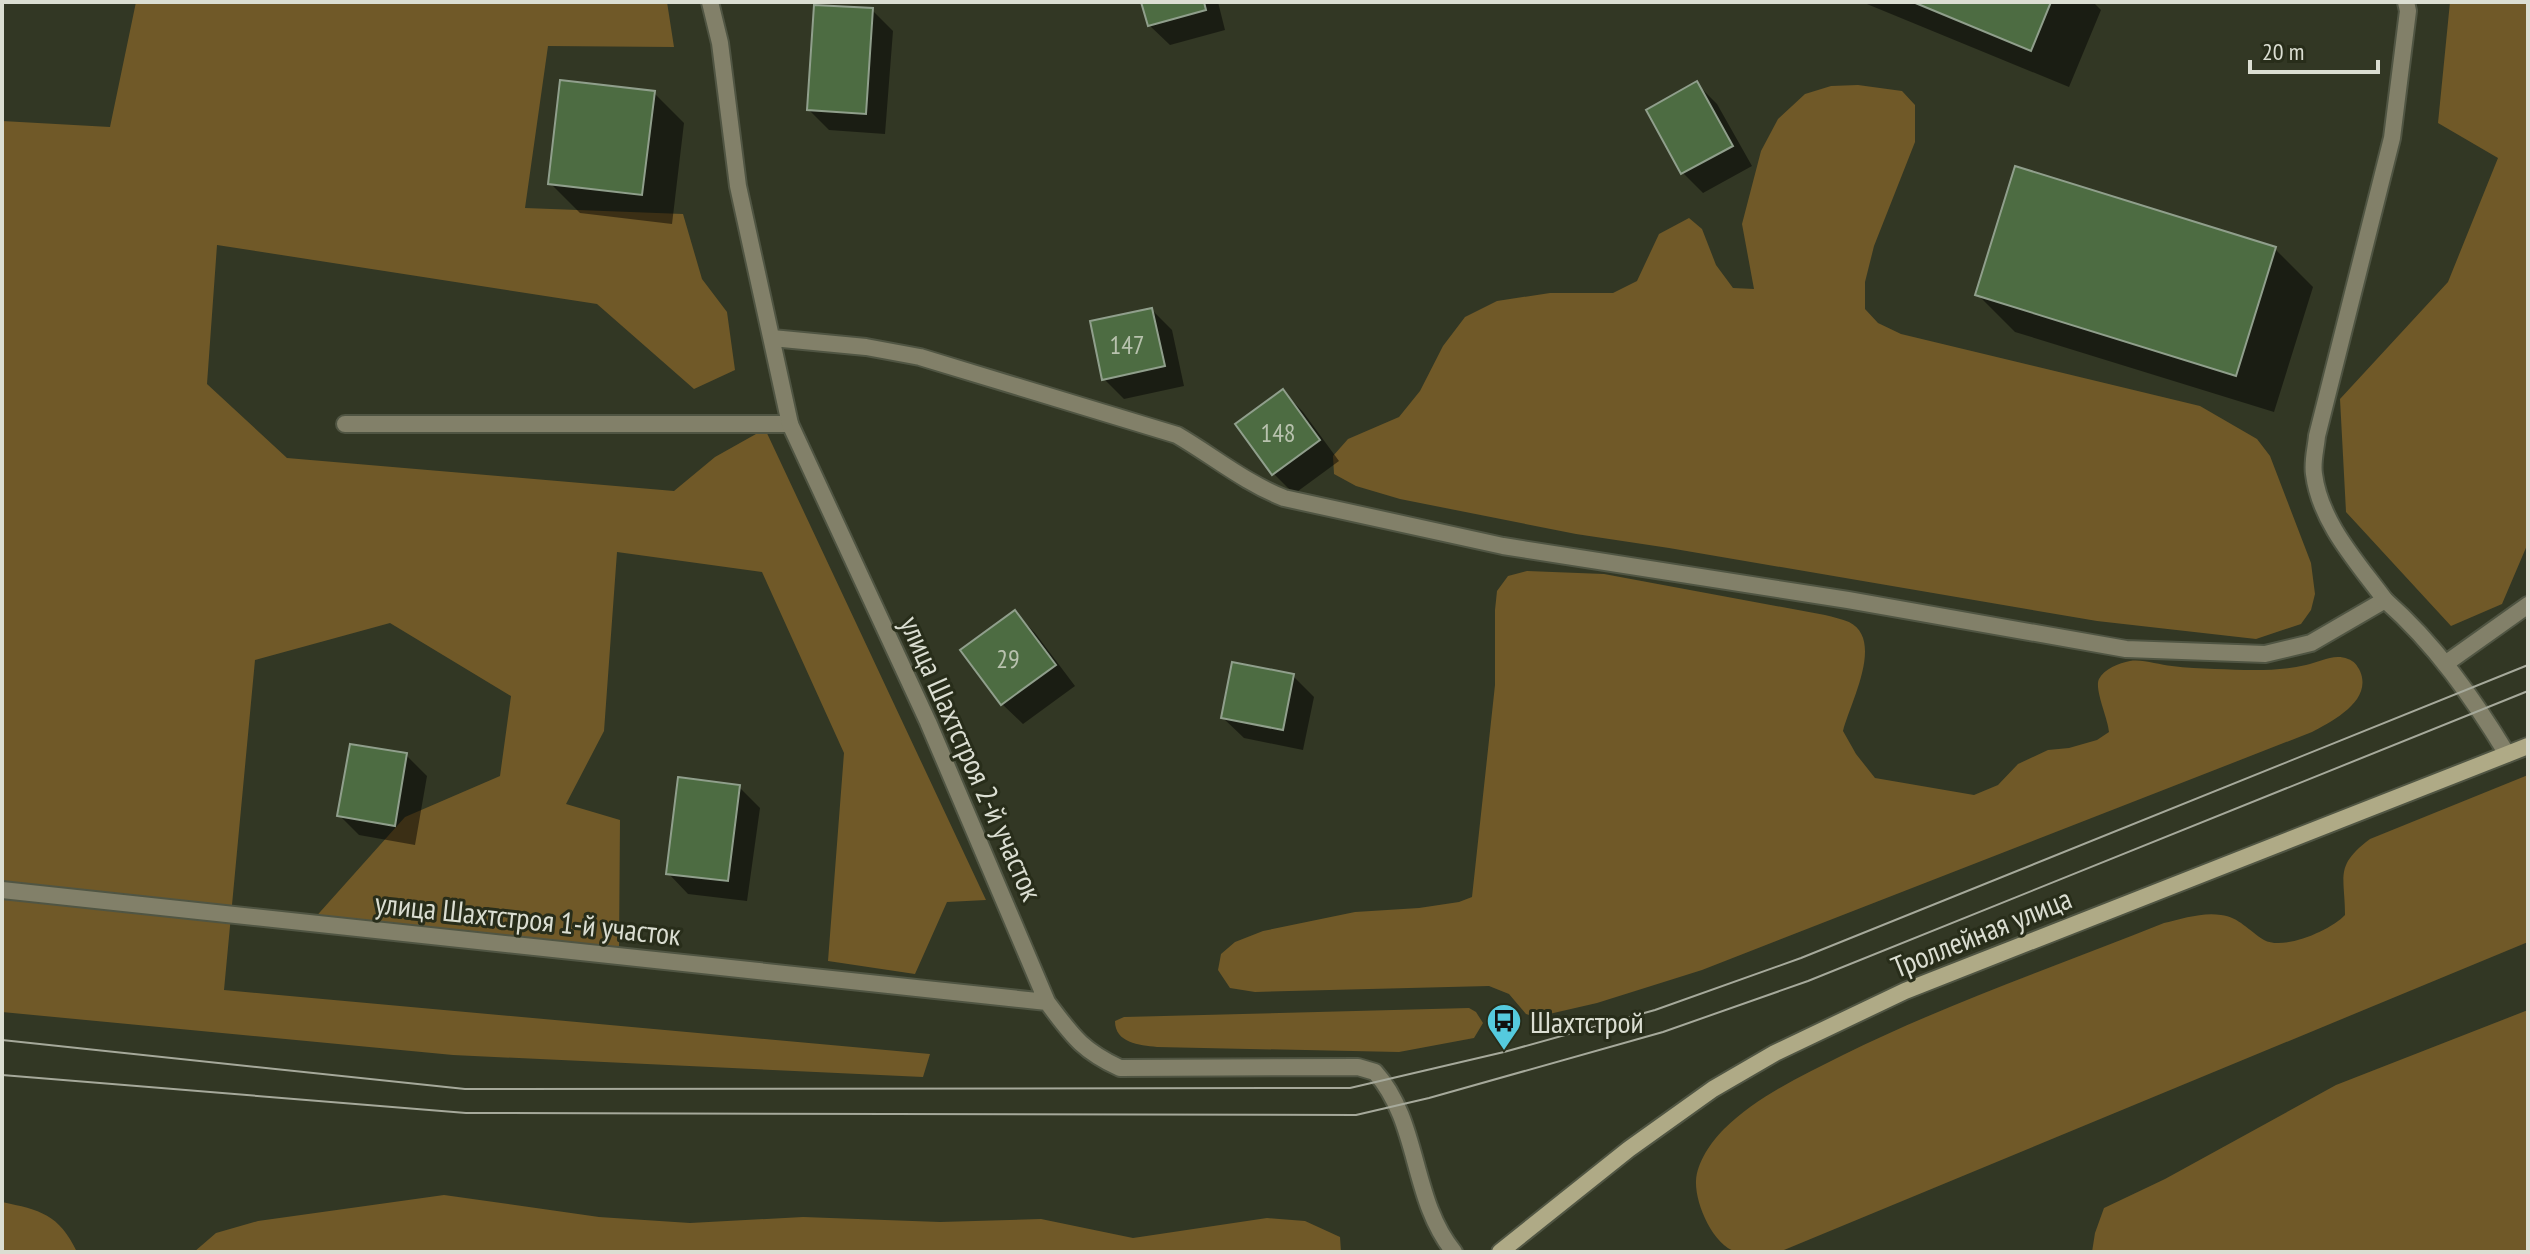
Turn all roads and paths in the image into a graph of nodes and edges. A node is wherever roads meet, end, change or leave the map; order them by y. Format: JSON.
{"nodes":[{"id":1,"x":710,"y":2,"type":"edge"},
{"id":2,"x":2406,"y":2,"type":"edge"},
{"id":3,"x":772,"y":338,"type":"junction"},
{"id":4,"x":345,"y":424,"type":"dead end"},
{"id":5,"x":790,"y":424,"type":"junction"},
{"id":6,"x":2385,"y":600,"type":"junction"},
{"id":7,"x":2528,"y":605,"type":"edge"},
{"id":8,"x":2445,"y":664,"type":"junction"},
{"id":9,"x":2528,"y":746,"type":"edge"},
{"id":10,"x":2507,"y":754,"type":"junction"},
{"id":11,"x":2,"y":890,"type":"edge"},
{"id":12,"x":1047,"y":1002,"type":"junction"},
{"id":13,"x":1454,"y":1252,"type":"edge"},
{"id":14,"x":1500,"y":1252,"type":"edge"}],
"edges":[{"from":1,"to":3,"type":"street","name":"улица Шахтстроя 2-й участок"},
{"from":2,"to":6,"type":"street"},
{"from":3,"to":5,"type":"street","name":"улица Шахтстроя 2-й участок"},
{"from":3,"to":6,"type":"street"},
{"from":4,"to":5,"type":"street"},
{"from":5,"to":12,"type":"street","name":"улица Шахтстроя 2-й участок"},
{"from":6,"to":8,"type":"street"},
{"from":7,"to":8,"type":"street"},
{"from":8,"to":10,"type":"street"},
{"from":9,"to":10,"type":"street","name":"Троллейная улица"},
{"from":10,"to":14,"type":"street","name":"Троллейная улица"},
{"from":11,"to":12,"type":"street","name":"улица Шахтстроя 1-й участок"},
{"from":12,"to":13,"type":"street","name":"улица Шахтстроя 2-й участок"}]}
